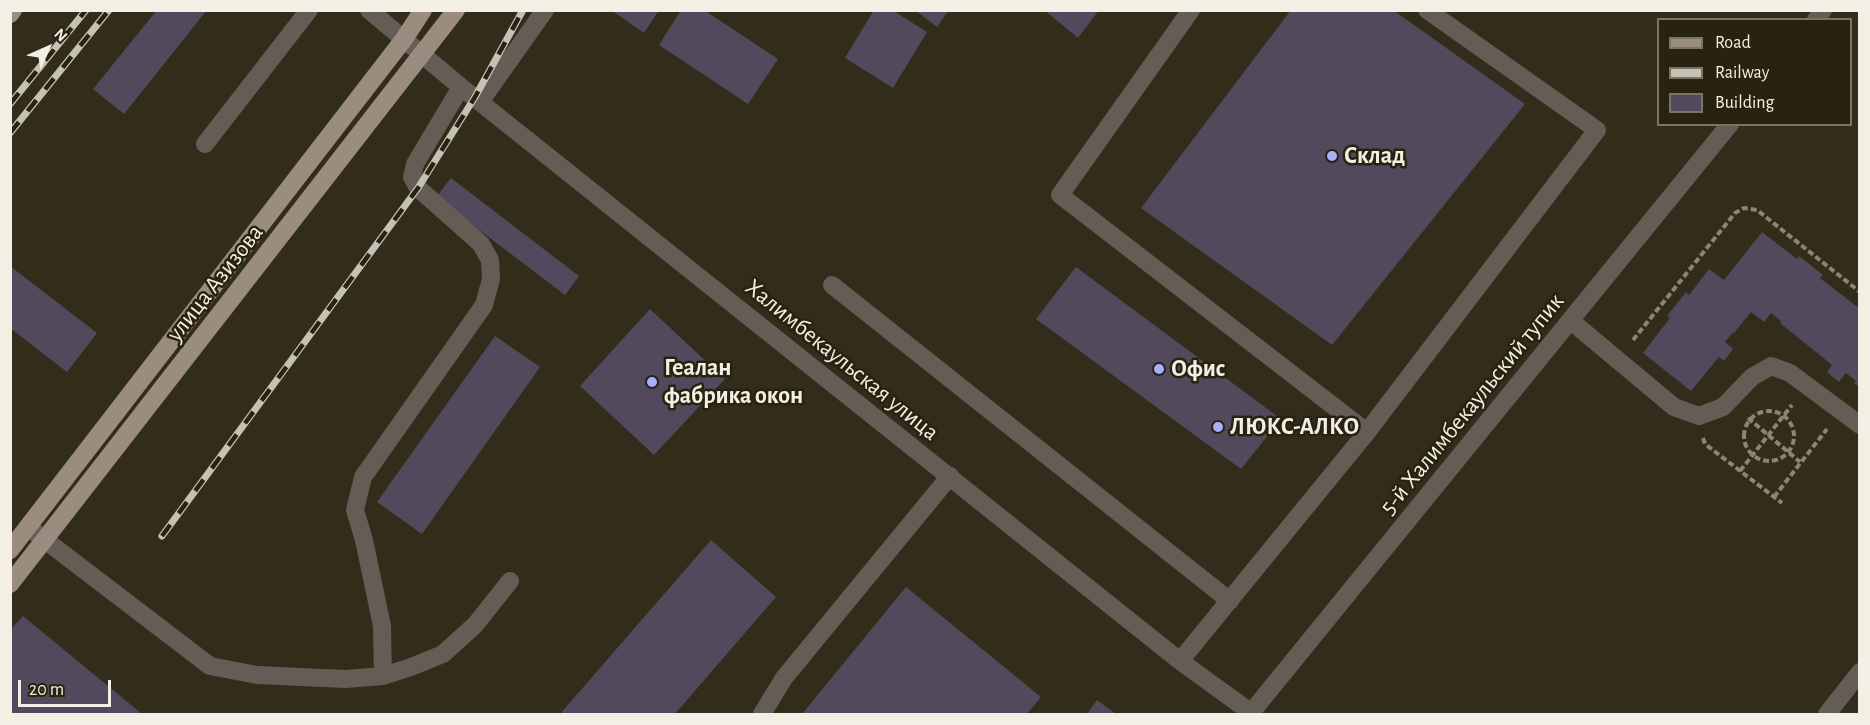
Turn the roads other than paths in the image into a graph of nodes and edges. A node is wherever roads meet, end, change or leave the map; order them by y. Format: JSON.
{"nodes":[{"id":1,"x":309,"y":10,"type":"edge"},
{"id":2,"x":369,"y":10,"type":"edge"},
{"id":3,"x":423,"y":10,"type":"edge"},
{"id":4,"x":456,"y":10,"type":"edge"},
{"id":5,"x":545,"y":10,"type":"edge"},
{"id":6,"x":1191,"y":10,"type":"edge"},
{"id":7,"x":1427,"y":10,"type":"edge"},
{"id":8,"x":404,"y":39,"type":"junction"},
{"id":9,"x":422,"y":54,"type":"junction"},
{"id":10,"x":461,"y":87,"type":"junction"},
{"id":11,"x":480,"y":102,"type":"junction"},
{"id":12,"x":1728,"y":126,"type":"edge"},
{"id":13,"x":205,"y":144,"type":"dead end"},
{"id":14,"x":832,"y":285,"type":"dead end"},
{"id":15,"x":1571,"y":321,"type":"junction"},
{"id":16,"x":1860,"y":425,"type":"edge"},
{"id":17,"x":1367,"y":432,"type":"junction"},
{"id":18,"x":950,"y":476,"type":"junction"},
{"id":19,"x":28,"y":527,"type":"junction"},
{"id":20,"x":44,"y":540,"type":"junction"},
{"id":21,"x":10,"y":550,"type":"edge"},
{"id":22,"x":510,"y":581,"type":"dead end"},
{"id":23,"x":10,"y":584,"type":"edge"},
{"id":24,"x":1230,"y":601,"type":"junction"},
{"id":25,"x":1180,"y":661,"type":"junction"},
{"id":26,"x":1860,"y":672,"type":"edge"},
{"id":27,"x":383,"y":676,"type":"junction"},
{"id":28,"x":762,"y":714,"type":"edge"},
{"id":29,"x":1252,"y":714,"type":"edge"},
{"id":30,"x":1827,"y":714,"type":"edge"}],
"edges":[{"from":1,"to":13,"type":"street"},
{"from":2,"to":8,"type":"street","name":"Халимбекаульская улица"},
{"from":3,"to":8,"type":"main road","name":"улица Азизова"},
{"from":4,"to":9,"type":"main road","name":"улица Азизова"},
{"from":5,"to":11,"type":"street"},
{"from":6,"to":17,"type":"street"},
{"from":7,"to":17,"type":"street"},
{"from":8,"to":9,"type":"street","name":"Халимбекаульская улица"},
{"from":8,"to":19,"type":"main road","name":"улица Азизова"},
{"from":9,"to":10,"type":"street","name":"Халимбекаульская улица"},
{"from":9,"to":20,"type":"main road","name":"улица Азизова"},
{"from":10,"to":11,"type":"street","name":"Халимбекаульская улица"},
{"from":10,"to":27,"type":"street"},
{"from":11,"to":18,"type":"street","name":"Халимбекаульская улица"},
{"from":12,"to":15,"type":"street","name":"5-й Халимбекаульский тупик"},
{"from":14,"to":24,"type":"street"},
{"from":15,"to":16,"type":"street"},
{"from":15,"to":29,"type":"street","name":"5-й Халимбекаульский тупик"},
{"from":17,"to":24,"type":"street"},
{"from":18,"to":25,"type":"street","name":"Халимбекаульская улица"},
{"from":18,"to":28,"type":"street"},
{"from":19,"to":20,"type":"street"},
{"from":19,"to":21,"type":"main road","name":"улица Азизова"},
{"from":20,"to":23,"type":"main road","name":"улица Азизова"},
{"from":20,"to":27,"type":"street"},
{"from":22,"to":27,"type":"street"},
{"from":24,"to":25,"type":"street"},
{"from":25,"to":29,"type":"street","name":"Халимбекаульская улица"},
{"from":26,"to":30,"type":"street"}]}
